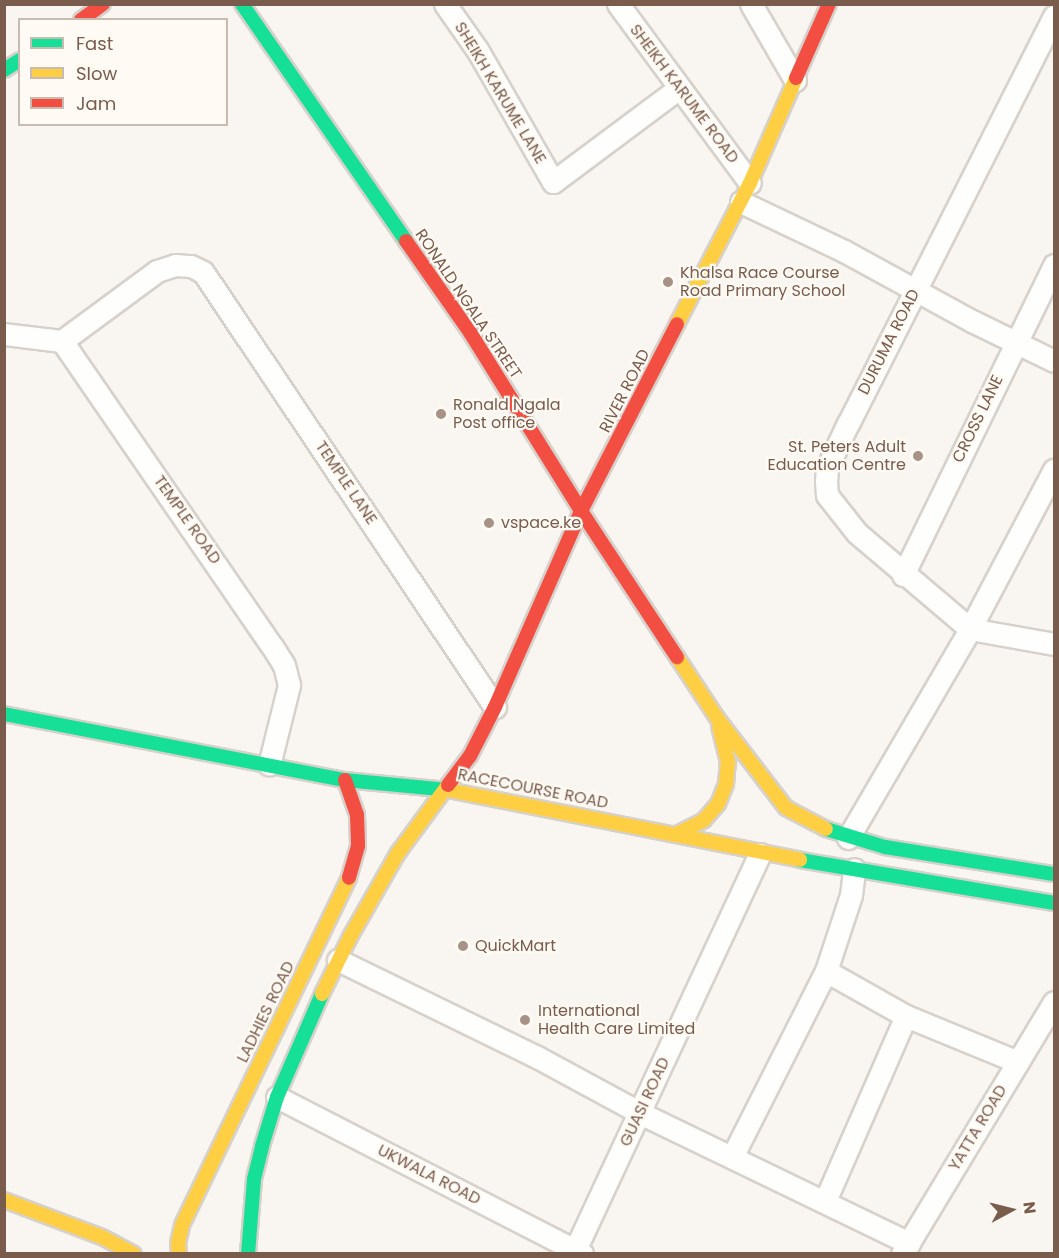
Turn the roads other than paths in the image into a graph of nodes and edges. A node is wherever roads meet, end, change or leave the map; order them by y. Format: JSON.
{"nodes":[{"id":1,"x":103,"y":4,"type":"edge"},
{"id":2,"x":242,"y":4,"type":"edge"},
{"id":3,"x":445,"y":4,"type":"edge"},
{"id":4,"x":618,"y":4,"type":"edge"},
{"id":5,"x":752,"y":4,"type":"edge"},
{"id":6,"x":829,"y":4,"type":"edge"},
{"id":7,"x":1054,"y":16,"type":"edge"},
{"id":8,"x":84,"y":18,"type":"edge"},
{"id":9,"x":18,"y":61,"type":"edge"},
{"id":10,"x":4,"y":70,"type":"edge"},
{"id":11,"x":795,"y":80,"type":"junction"},
{"id":12,"x":679,"y":88,"type":"junction"},
{"id":13,"x":750,"y":183,"type":"junction"},
{"id":14,"x":741,"y":202,"type":"junction"},
{"id":15,"x":1054,"y":265,"type":"edge"},
{"id":16,"x":915,"y":289,"type":"junction"},
{"id":17,"x":4,"y":334,"type":"edge"},
{"id":18,"x":1016,"y":340,"type":"junction"},
{"id":19,"x":62,"y":341,"type":"junction"},
{"id":20,"x":1054,"y":361,"type":"edge"},
{"id":21,"x":1054,"y":470,"type":"edge"},
{"id":22,"x":581,"y":511,"type":"junction"},
{"id":23,"x":903,"y":574,"type":"junction"},
{"id":24,"x":970,"y":629,"type":"junction"},
{"id":25,"x":1054,"y":644,"type":"edge"},
{"id":26,"x":495,"y":707,"type":"junction"},
{"id":27,"x":4,"y":714,"type":"edge"},
{"id":28,"x":717,"y":718,"type":"junction"},
{"id":29,"x":269,"y":765,"type":"junction"},
{"id":30,"x":345,"y":780,"type":"junction"},
{"id":31,"x":447,"y":790,"type":"junction"},
{"id":32,"x":677,"y":834,"type":"junction"},
{"id":33,"x":848,"y":838,"type":"junction"},
{"id":34,"x":760,"y":854,"type":"junction"},
{"id":35,"x":854,"y":869,"type":"junction"},
{"id":36,"x":1054,"y":874,"type":"edge"},
{"id":37,"x":1054,"y":903,"type":"edge"},
{"id":38,"x":339,"y":960,"type":"junction"},
{"id":39,"x":826,"y":971,"type":"junction"},
{"id":40,"x":1054,"y":1002,"type":"edge"},
{"id":41,"x":906,"y":1016,"type":"junction"},
{"id":42,"x":1018,"y":1062,"type":"junction"},
{"id":43,"x":277,"y":1097,"type":"junction"},
{"id":44,"x":640,"y":1113,"type":"junction"},
{"id":45,"x":732,"y":1157,"type":"junction"},
{"id":46,"x":4,"y":1200,"type":"edge"},
{"id":47,"x":825,"y":1201,"type":"junction"},
{"id":48,"x":906,"y":1248,"type":"edge"},
{"id":49,"x":579,"y":1252,"type":"edge"},
{"id":50,"x":134,"y":1254,"type":"edge"},
{"id":51,"x":179,"y":1254,"type":"edge"},
{"id":52,"x":248,"y":1254,"type":"edge"}],
"edges":[{"from":1,"to":8,"type":"main road"},
{"from":2,"to":22,"type":"main road","name":"RONALD NGALA STREET"},
{"from":3,"to":12,"type":"street","name":"SHEIKH KARUME LANE"},
{"from":4,"to":12,"type":"street","name":"SHEIKH KARUME ROAD"},
{"from":5,"to":11,"type":"street"},
{"from":6,"to":11,"type":"main road","name":"RIVER ROAD"},
{"from":7,"to":16,"type":"street","name":"DURUMA ROAD"},
{"from":9,"to":10,"type":"main road"},
{"from":11,"to":13,"type":"main road","name":"RIVER ROAD"},
{"from":12,"to":13,"type":"street","name":"SHEIKH KARUME ROAD"},
{"from":13,"to":14,"type":"main road","name":"RIVER ROAD"},
{"from":14,"to":16,"type":"street"},
{"from":14,"to":22,"type":"main road","name":"RIVER ROAD"},
{"from":15,"to":18,"type":"street","name":"CROSS LANE"},
{"from":16,"to":18,"type":"street"},
{"from":16,"to":23,"type":"street","name":"DURUMA ROAD"},
{"from":17,"to":19,"type":"street"},
{"from":18,"to":20,"type":"street"},
{"from":18,"to":23,"type":"street","name":"CROSS LANE"},
{"from":19,"to":26,"type":"street","name":"TEMPLE LANE"},
{"from":19,"to":29,"type":"street","name":"TEMPLE ROAD"},
{"from":21,"to":24,"type":"street"},
{"from":22,"to":26,"type":"main road","name":"RIVER ROAD"},
{"from":22,"to":28,"type":"main road","name":"RONALD NGALA STREET"},
{"from":23,"to":24,"type":"street","name":"DURUMA ROAD"},
{"from":24,"to":25,"type":"street"},
{"from":24,"to":33,"type":"street"},
{"from":26,"to":31,"type":"main road","name":"RIVER ROAD"},
{"from":27,"to":29,"type":"main road","name":"RACECOURSE ROAD"},
{"from":28,"to":32,"type":"main road","name":"RONALD NGALA STREET"},
{"from":28,"to":33,"type":"main road","name":"RONALD NGALA STREET"},
{"from":29,"to":30,"type":"main road","name":"RACECOURSE ROAD"},
{"from":30,"to":31,"type":"main road","name":"RACECOURSE ROAD"},
{"from":30,"to":51,"type":"main road","name":"LADHIES ROAD"},
{"from":31,"to":32,"type":"main road","name":"RACECOURSE ROAD"},
{"from":31,"to":38,"type":"main road"},
{"from":32,"to":34,"type":"main road","name":"RACECOURSE ROAD"},
{"from":33,"to":36,"type":"main road"},
{"from":34,"to":35,"type":"main road","name":"RACECOURSE ROAD"},
{"from":34,"to":44,"type":"street","name":"GUASI ROAD"},
{"from":35,"to":37,"type":"main road","name":"RACECOURSE ROAD"},
{"from":35,"to":39,"type":"street"},
{"from":38,"to":43,"type":"main road"},
{"from":38,"to":44,"type":"street"},
{"from":39,"to":41,"type":"street"},
{"from":39,"to":45,"type":"street"},
{"from":40,"to":42,"type":"street","name":"YATTA ROAD"},
{"from":41,"to":42,"type":"street"},
{"from":41,"to":47,"type":"street"},
{"from":42,"to":48,"type":"street","name":"YATTA ROAD"},
{"from":43,"to":49,"type":"street","name":"UKWALA ROAD"},
{"from":43,"to":52,"type":"main road"},
{"from":44,"to":45,"type":"street"},
{"from":44,"to":49,"type":"street","name":"GUASI ROAD"},
{"from":45,"to":47,"type":"street"},
{"from":46,"to":50,"type":"main road"},
{"from":47,"to":48,"type":"street"}]}
